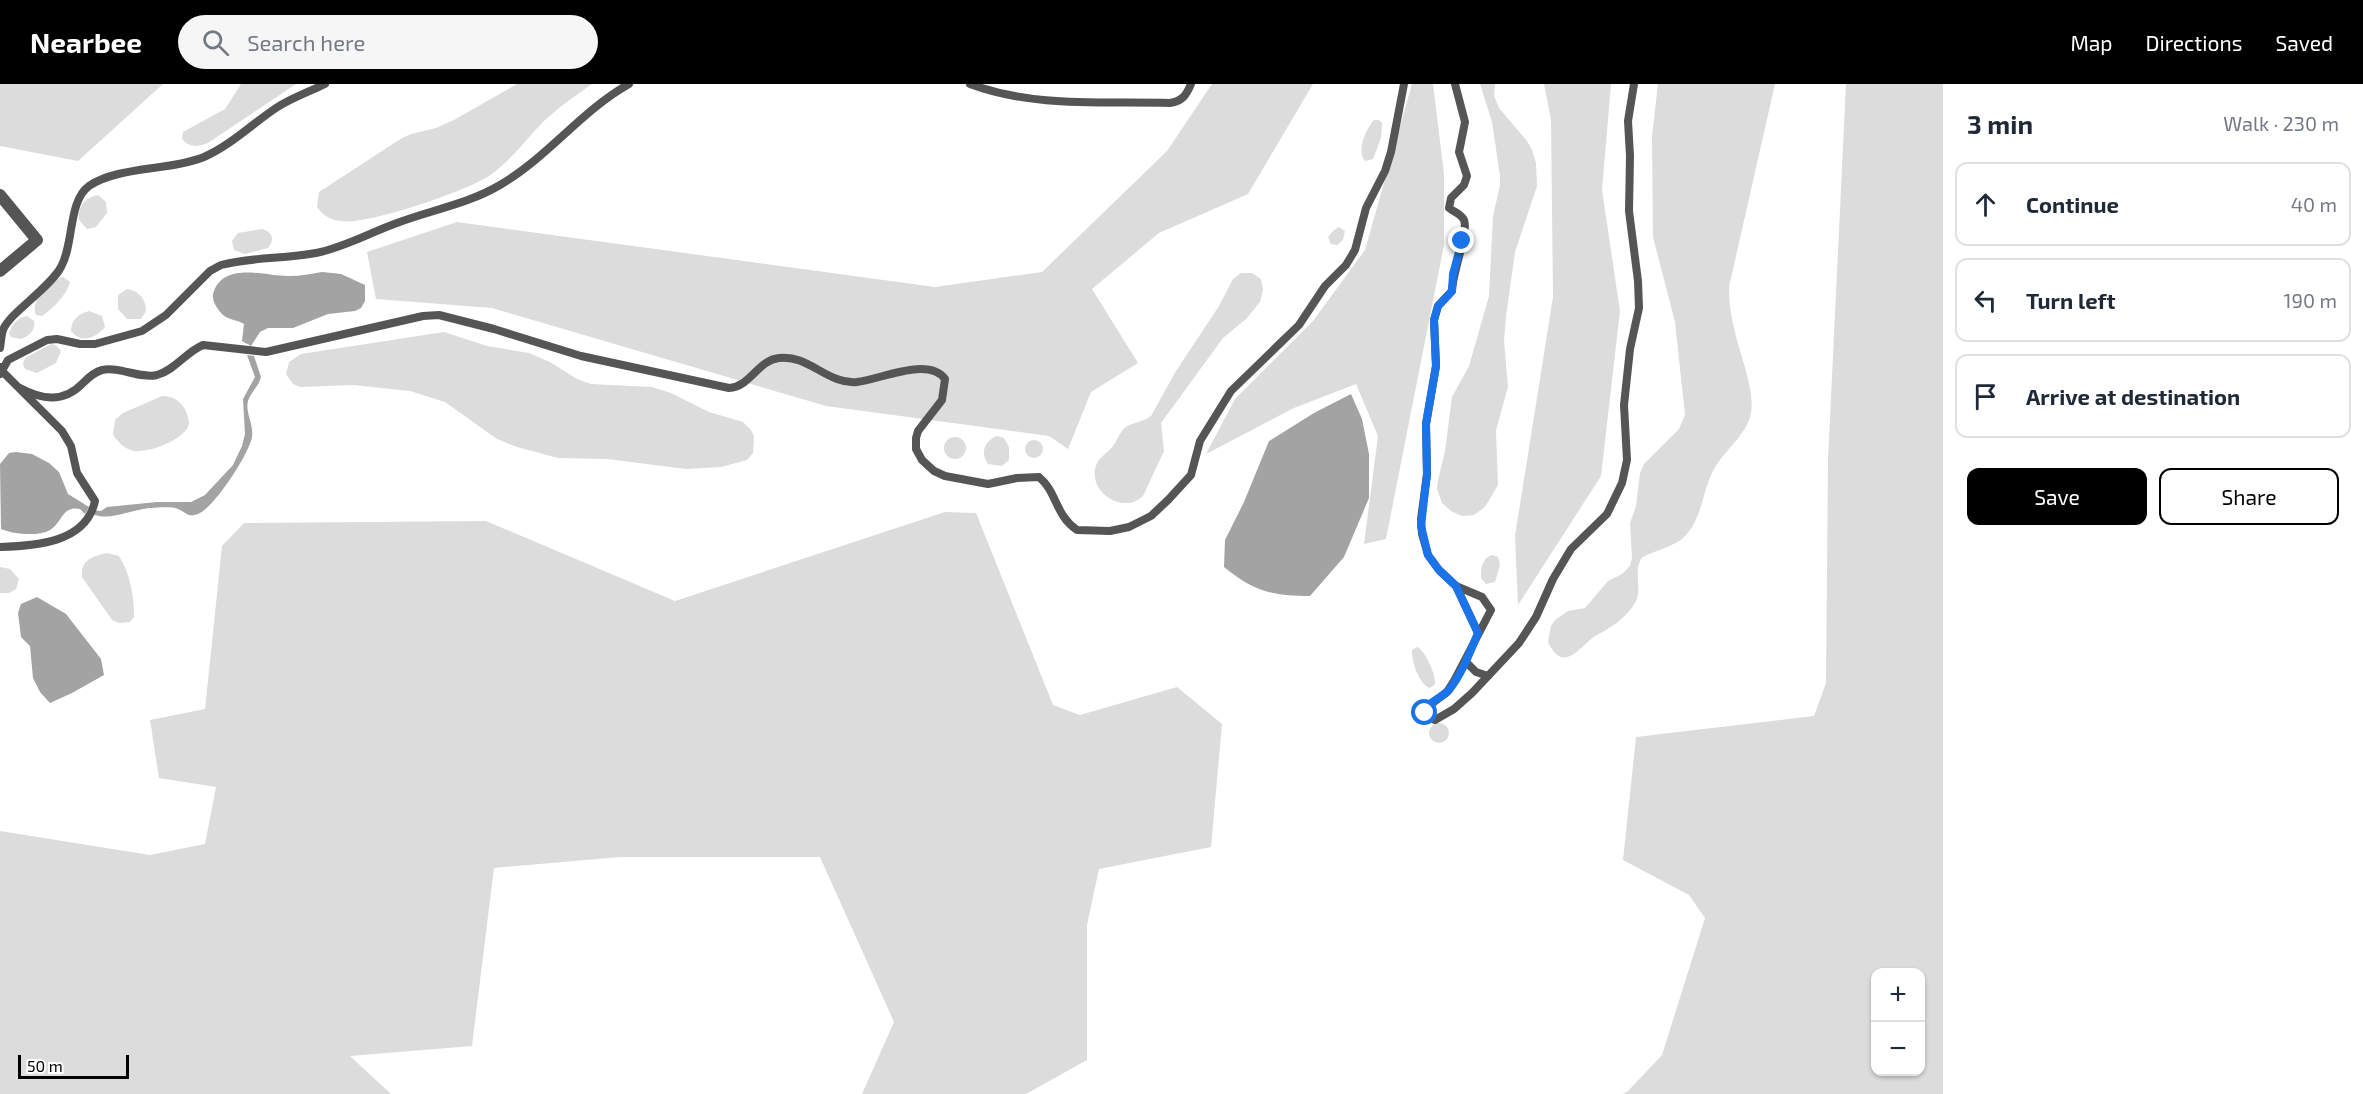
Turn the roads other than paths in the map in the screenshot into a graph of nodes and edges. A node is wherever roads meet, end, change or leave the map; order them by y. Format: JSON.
{"nodes":[{"id":1,"x":325,"y":84,"type":"edge"},
{"id":2,"x":629,"y":84,"type":"edge"},
{"id":3,"x":970,"y":84,"type":"edge"},
{"id":4,"x":1191,"y":84,"type":"edge"},
{"id":5,"x":1404,"y":84,"type":"edge"},
{"id":6,"x":1455,"y":84,"type":"edge"},
{"id":7,"x":1634,"y":84,"type":"edge"},
{"id":8,"x":0,"y":195,"type":"edge"},
{"id":9,"x":0,"y":271,"type":"edge"},
{"id":10,"x":0,"y":348,"type":"edge"},
{"id":11,"x":1,"y":369,"type":"edge"},
{"id":12,"x":20,"y":388,"type":"junction"},
{"id":13,"x":0,"y":548,"type":"edge"},
{"id":14,"x":1456,"y":586,"type":"junction"},
{"id":15,"x":1478,"y":633,"type":"junction"},
{"id":16,"x":1466,"y":661,"type":"junction"},
{"id":17,"x":1488,"y":676,"type":"junction"}],
"edges":[{"from":1,"to":10,"type":"lane"},
{"from":2,"to":11,"type":"lane"},
{"from":3,"to":4,"type":"lane"},
{"from":5,"to":12,"type":"lane"},
{"from":6,"to":14,"type":"lane"},
{"from":7,"to":17,"type":"lane"},
{"from":8,"to":9,"type":"street"},
{"from":11,"to":12,"type":"lane"},
{"from":12,"to":13,"type":"lane"},
{"from":14,"to":15,"type":"lane"},
{"from":14,"to":15,"type":"lane"},
{"from":15,"to":16,"type":"lane"},
{"from":16,"to":17,"type":"lane"},
{"from":16,"to":17,"type":"lane"}]}
